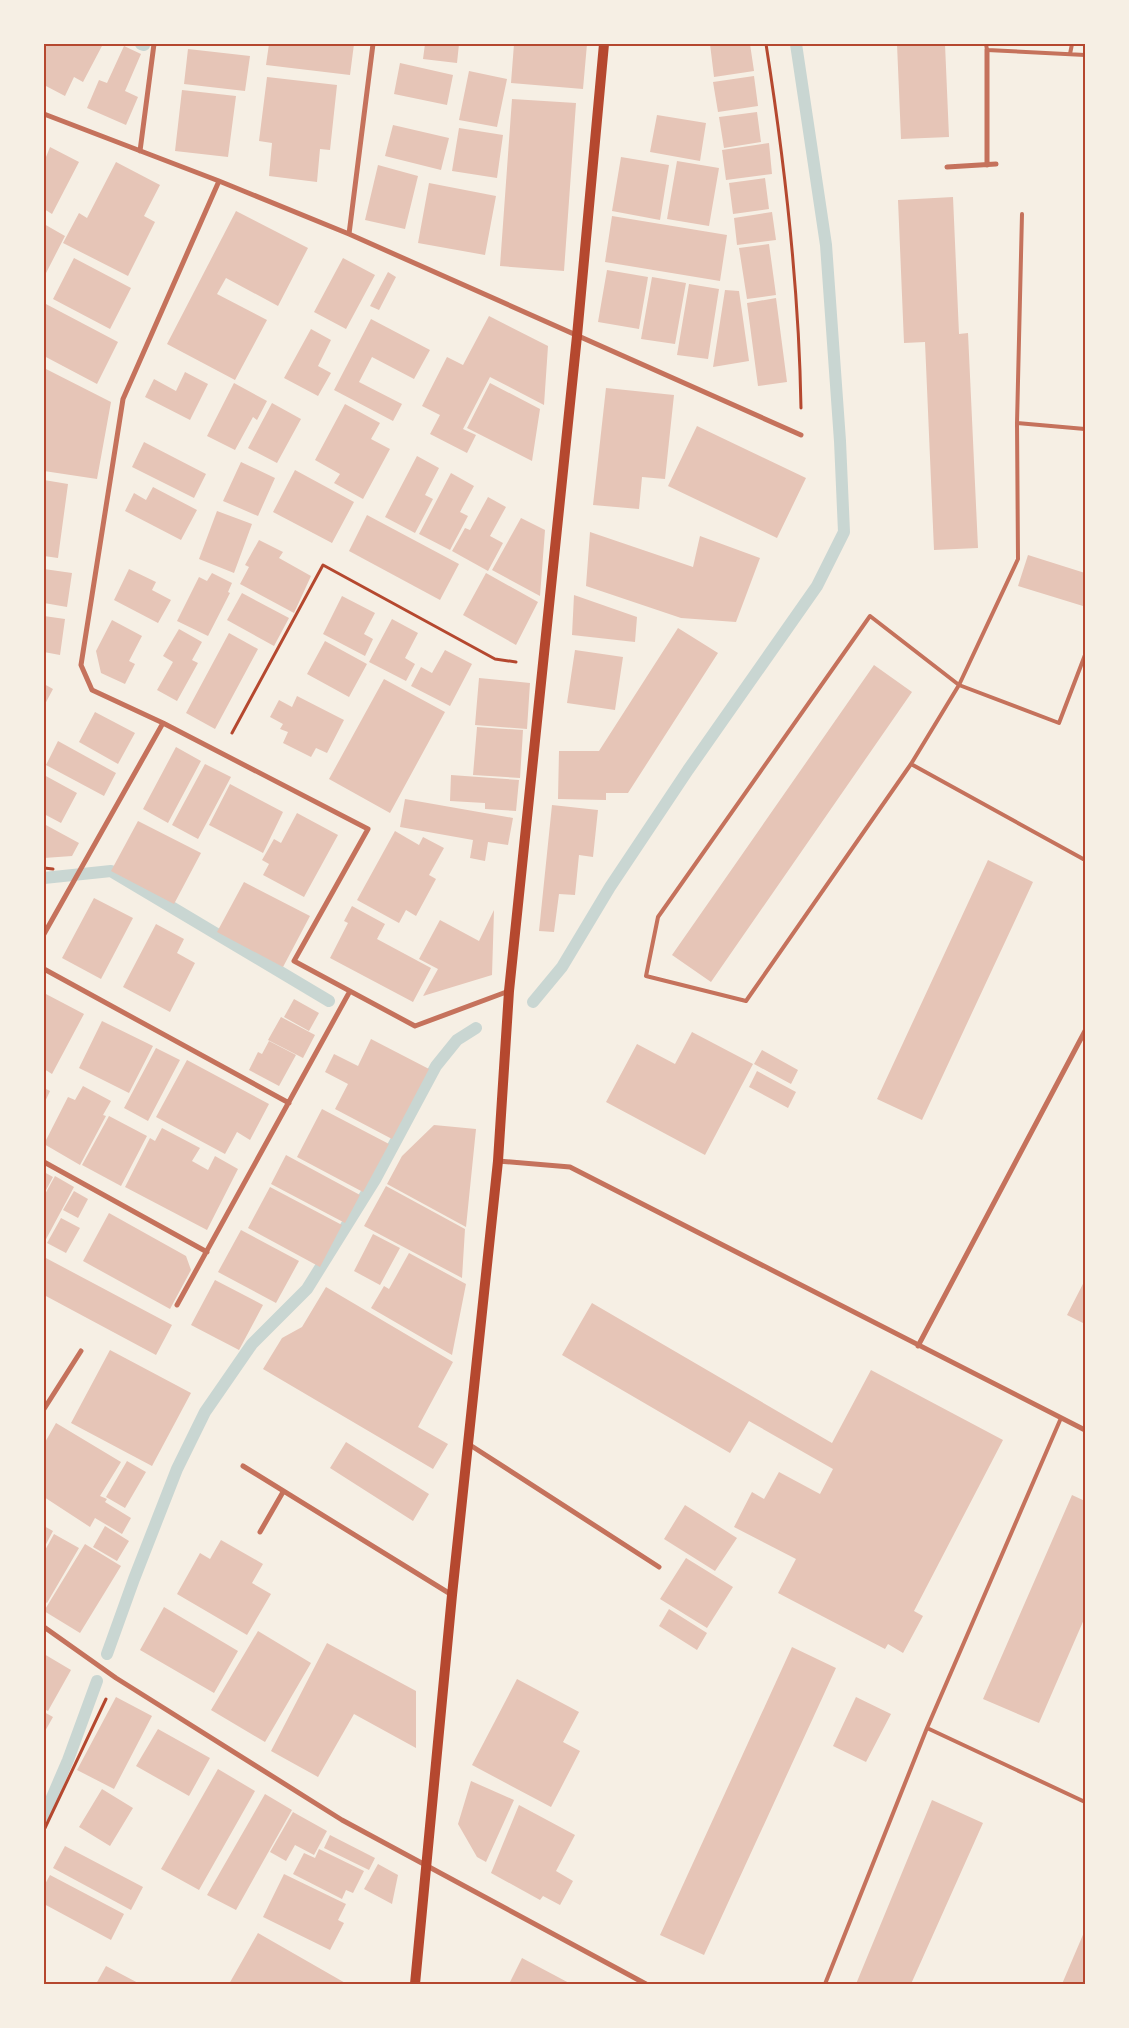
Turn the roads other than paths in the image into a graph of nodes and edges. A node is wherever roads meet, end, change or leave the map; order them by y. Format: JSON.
{"nodes":[{"id":1,"x":154,"y":44,"type":"edge"},
{"id":2,"x":373,"y":44,"type":"edge"},
{"id":3,"x":604,"y":44,"type":"edge"},
{"id":4,"x":986,"y":44,"type":"edge"},
{"id":5,"x":1072,"y":44,"type":"edge"},
{"id":6,"x":987,"y":50,"type":"junction"},
{"id":7,"x":1070,"y":54,"type":"junction"},
{"id":8,"x":1085,"y":55,"type":"edge"},
{"id":9,"x":44,"y":114,"type":"edge"},
{"id":10,"x":140,"y":151,"type":"junction"},
{"id":11,"x":996,"y":164,"type":"dead end"},
{"id":12,"x":987,"y":165,"type":"junction"},
{"id":13,"x":947,"y":167,"type":"dead end"},
{"id":14,"x":220,"y":181,"type":"junction"},
{"id":15,"x":1022,"y":214,"type":"dead end"},
{"id":16,"x":349,"y":234,"type":"junction"},
{"id":17,"x":577,"y":336,"type":"junction"},
{"id":18,"x":1017,"y":423,"type":"junction"},
{"id":19,"x":1085,"y":430,"type":"edge"},
{"id":20,"x":801,"y":435,"type":"road end"},
{"id":21,"x":1085,"y":655,"type":"edge"},
{"id":22,"x":959,"y":685,"type":"junction"},
{"id":23,"x":163,"y":723,"type":"junction"},
{"id":24,"x":911,"y":764,"type":"junction"},
{"id":25,"x":1085,"y":860,"type":"edge"},
{"id":26,"x":44,"y":934,"type":"edge"},
{"id":27,"x":44,"y":969,"type":"edge"},
{"id":28,"x":350,"y":991,"type":"junction"},
{"id":29,"x":509,"y":991,"type":"junction"},
{"id":30,"x":1085,"y":1031,"type":"edge"},
{"id":31,"x":289,"y":1102,"type":"junction"},
{"id":32,"x":498,"y":1161,"type":"junction"},
{"id":33,"x":44,"y":1162,"type":"edge"},
{"id":34,"x":207,"y":1252,"type":"junction"},
{"id":35,"x":177,"y":1305,"type":"dead end"},
{"id":36,"x":918,"y":1346,"type":"junction"},
{"id":37,"x":81,"y":1351,"type":"dead end"},
{"id":38,"x":44,"y":1409,"type":"edge"},
{"id":39,"x":1061,"y":1418,"type":"junction"},
{"id":40,"x":1085,"y":1430,"type":"edge"},
{"id":41,"x":470,"y":1445,"type":"junction"},
{"id":42,"x":243,"y":1466,"type":"dead end"},
{"id":43,"x":283,"y":1492,"type":"junction"},
{"id":44,"x":260,"y":1532,"type":"dead end"},
{"id":45,"x":659,"y":1567,"type":"dead end"},
{"id":46,"x":452,"y":1595,"type":"junction"},
{"id":47,"x":44,"y":1627,"type":"edge"},
{"id":48,"x":927,"y":1728,"type":"junction"},
{"id":49,"x":1085,"y":1802,"type":"edge"},
{"id":50,"x":427,"y":1867,"type":"junction"},
{"id":51,"x":415,"y":1984,"type":"edge"},
{"id":52,"x":646,"y":1984,"type":"edge"},
{"id":53,"x":825,"y":1984,"type":"edge"}],
"edges":[{"from":1,"to":10,"type":"street"},
{"from":2,"to":16,"type":"street"},
{"from":3,"to":17,"type":"main road"},
{"from":4,"to":6,"type":"lane"},
{"from":5,"to":7,"type":"lane"},
{"from":6,"to":7,"type":"lane"},
{"from":6,"to":12,"type":"street"},
{"from":7,"to":8,"type":"lane"},
{"from":9,"to":10,"type":"street"},
{"from":10,"to":14,"type":"street"},
{"from":11,"to":12,"type":"street"},
{"from":12,"to":13,"type":"street"},
{"from":14,"to":16,"type":"street"},
{"from":14,"to":23,"type":"street"},
{"from":15,"to":18,"type":"lane"},
{"from":16,"to":17,"type":"street"},
{"from":17,"to":20,"type":"street"},
{"from":17,"to":29,"type":"main road"},
{"from":18,"to":19,"type":"lane"},
{"from":18,"to":22,"type":"lane"},
{"from":21,"to":22,"type":"lane"},
{"from":22,"to":24,"type":"lane"},
{"from":22,"to":24,"type":"lane"},
{"from":23,"to":26,"type":"street"},
{"from":23,"to":28,"type":"street"},
{"from":24,"to":25,"type":"lane"},
{"from":27,"to":31,"type":"street"},
{"from":28,"to":29,"type":"street"},
{"from":28,"to":31,"type":"street"},
{"from":29,"to":32,"type":"main road"},
{"from":30,"to":36,"type":"street"},
{"from":31,"to":34,"type":"street"},
{"from":32,"to":36,"type":"street"},
{"from":32,"to":41,"type":"main road"},
{"from":33,"to":34,"type":"street"},
{"from":34,"to":35,"type":"street"},
{"from":36,"to":39,"type":"street"},
{"from":37,"to":38,"type":"street"},
{"from":39,"to":40,"type":"street"},
{"from":39,"to":48,"type":"lane"},
{"from":41,"to":45,"type":"street"},
{"from":41,"to":46,"type":"main road"},
{"from":42,"to":43,"type":"street"},
{"from":43,"to":44,"type":"street"},
{"from":43,"to":46,"type":"street"},
{"from":46,"to":50,"type":"main road"},
{"from":47,"to":50,"type":"street"},
{"from":48,"to":49,"type":"lane"},
{"from":48,"to":53,"type":"lane"},
{"from":50,"to":51,"type":"main road"},
{"from":50,"to":52,"type":"street"}]}
